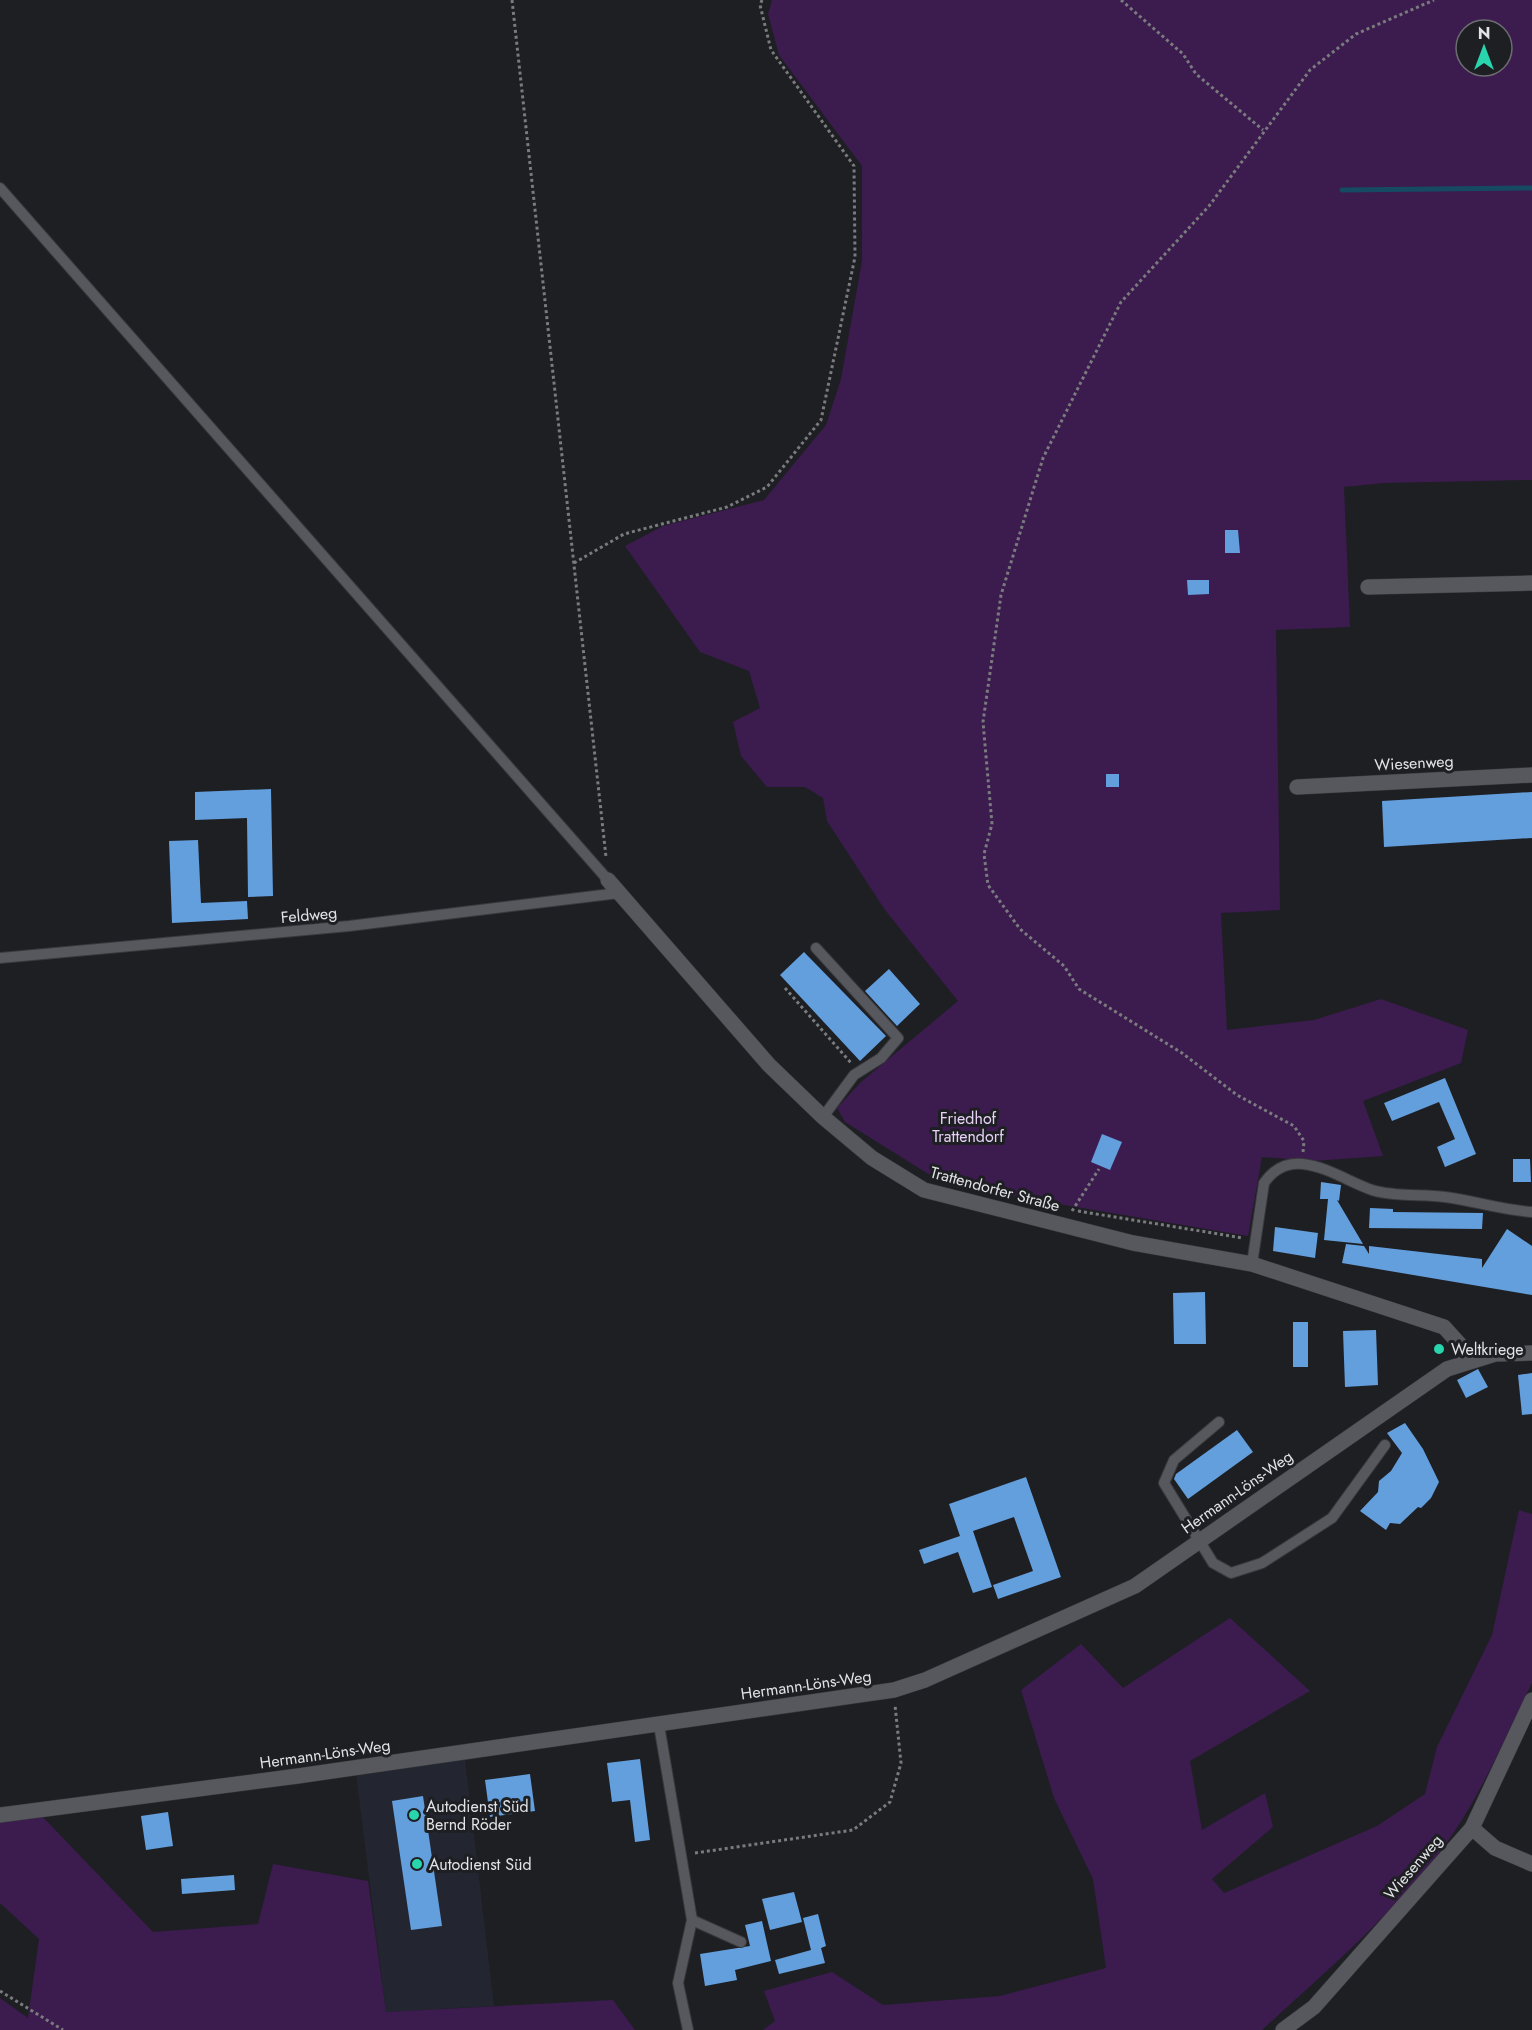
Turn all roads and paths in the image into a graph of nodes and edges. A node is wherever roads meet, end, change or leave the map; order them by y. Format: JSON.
{"nodes":[{"id":1,"x":512,"y":0,"type":"edge"},
{"id":2,"x":762,"y":0,"type":"edge"},
{"id":3,"x":1121,"y":0,"type":"edge"},
{"id":4,"x":1434,"y":0,"type":"edge"},
{"id":5,"x":1263,"y":130,"type":"junction"},
{"id":6,"x":0,"y":188,"type":"edge"},
{"id":7,"x":574,"y":563,"type":"junction"},
{"id":8,"x":1532,"y":583,"type":"edge"},
{"id":9,"x":1368,"y":587,"type":"dead end"},
{"id":10,"x":1532,"y":775,"type":"edge"},
{"id":11,"x":1297,"y":787,"type":"dead end"},
{"id":12,"x":608,"y":880,"type":"junction"},
{"id":13,"x":619,"y":893,"type":"junction"},
{"id":14,"x":816,"y":948,"type":"dead end"},
{"id":15,"x":0,"y":958,"type":"edge"},
{"id":16,"x":786,"y":988,"type":"dead end"},
{"id":17,"x":854,"y":1075,"type":"junction"},
{"id":18,"x":823,"y":1117,"type":"junction"},
{"id":19,"x":1302,"y":1164,"type":"junction"},
{"id":20,"x":1099,"y":1168,"type":"dead end"},
{"id":21,"x":1073,"y":1210,"type":"junction"},
{"id":22,"x":1532,"y":1212,"type":"edge"},
{"id":23,"x":1063,"y":1225,"type":"junction"},
{"id":24,"x":1255,"y":1240,"type":"junction"},
{"id":25,"x":1252,"y":1264,"type":"junction"},
{"id":26,"x":1532,"y":1353,"type":"edge"},
{"id":27,"x":1473,"y":1359,"type":"junction"},
{"id":28,"x":1220,"y":1422,"type":"dead end"},
{"id":29,"x":1385,"y":1445,"type":"dead end"},
{"id":30,"x":1198,"y":1541,"type":"junction"},
{"id":31,"x":894,"y":1690,"type":"junction"},
{"id":32,"x":1532,"y":1700,"type":"edge"},
{"id":33,"x":659,"y":1725,"type":"junction"},
{"id":34,"x":0,"y":1815,"type":"edge"},
{"id":35,"x":1472,"y":1828,"type":"junction"},
{"id":36,"x":681,"y":1856,"type":"junction"},
{"id":37,"x":1532,"y":1863,"type":"edge"},
{"id":38,"x":692,"y":1920,"type":"junction"},
{"id":39,"x":741,"y":1942,"type":"dead end"},
{"id":40,"x":0,"y":1991,"type":"edge"},
{"id":41,"x":63,"y":2030,"type":"edge"},
{"id":42,"x":688,"y":2030,"type":"edge"},
{"id":43,"x":1283,"y":2030,"type":"edge"}],
"edges":[{"from":1,"to":7,"type":"path"},
{"from":2,"to":7,"type":"path"},
{"from":3,"to":5,"type":"path"},
{"from":4,"to":5,"type":"path"},
{"from":5,"to":19,"type":"path"},
{"from":6,"to":12,"type":"lane"},
{"from":7,"to":12,"type":"path"},
{"from":8,"to":9,"type":"street"},
{"from":10,"to":11,"type":"street","name":"Wiesenweg"},
{"from":12,"to":13,"type":"street","name":"Trattendorfer Straße"},
{"from":13,"to":15,"type":"lane","name":"Feldweg"},
{"from":13,"to":18,"type":"street","name":"Trattendorfer Straße"},
{"from":14,"to":17,"type":"lane"},
{"from":16,"to":17,"type":"path"},
{"from":17,"to":18,"type":"lane"},
{"from":18,"to":23,"type":"street","name":"Trattendorfer Straße"},
{"from":19,"to":22,"type":"lane"},
{"from":19,"to":24,"type":"lane"},
{"from":20,"to":21,"type":"path"},
{"from":21,"to":23,"type":"path"},
{"from":21,"to":24,"type":"path"},
{"from":23,"to":25,"type":"street","name":"Trattendorfer Straße"},
{"from":24,"to":25,"type":"lane"},
{"from":25,"to":27,"type":"street","name":"Trattendorfer Straße"},
{"from":26,"to":27,"type":"street","name":"Hermann-Löns-Weg"},
{"from":27,"to":30,"type":"street","name":"Hermann-Löns-Weg"},
{"from":28,"to":30,"type":"lane"},
{"from":29,"to":30,"type":"lane"},
{"from":30,"to":31,"type":"street","name":"Hermann-Löns-Weg"},
{"from":31,"to":33,"type":"street","name":"Hermann-Löns-Weg"},
{"from":31,"to":36,"type":"path"},
{"from":32,"to":35,"type":"street","name":"Wiesenweg"},
{"from":33,"to":34,"type":"street","name":"Hermann-Löns-Weg"},
{"from":33,"to":36,"type":"lane"},
{"from":35,"to":37,"type":"street"},
{"from":35,"to":43,"type":"street","name":"Wiesenweg"},
{"from":36,"to":38,"type":"lane"},
{"from":38,"to":39,"type":"lane"},
{"from":38,"to":42,"type":"lane"},
{"from":40,"to":41,"type":"path"}]}
